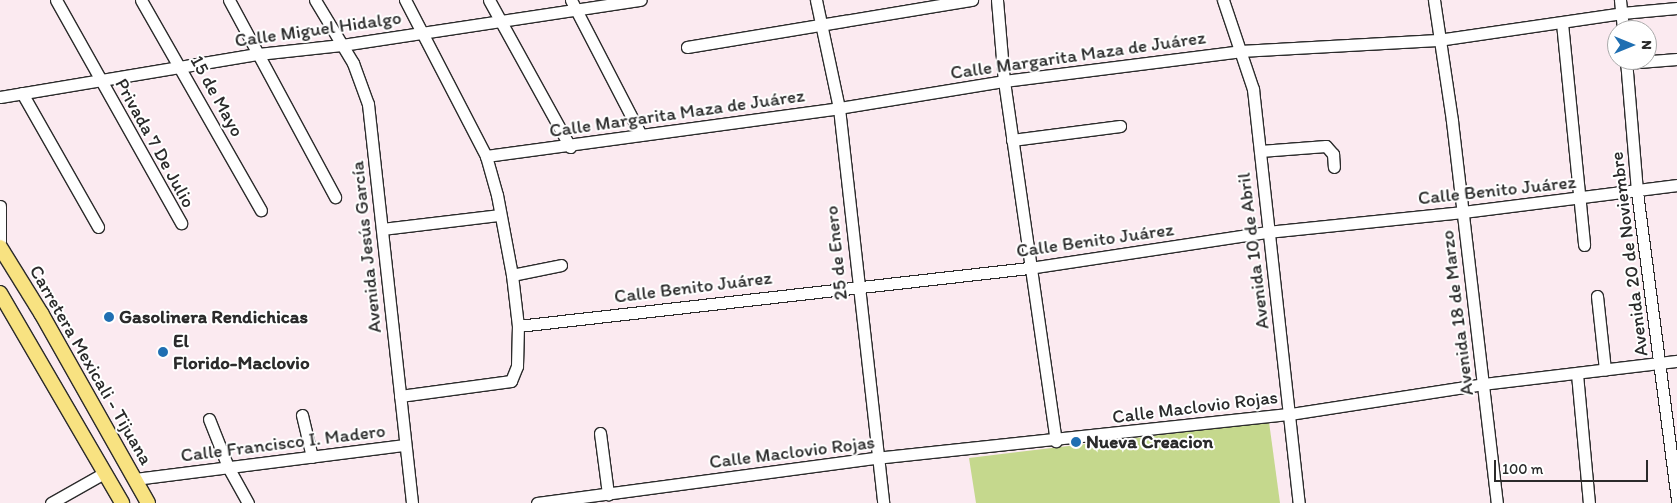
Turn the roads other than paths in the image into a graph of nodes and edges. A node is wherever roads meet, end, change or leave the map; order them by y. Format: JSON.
{"nodes":[{"id":1,"x":56,"y":0,"type":"edge"},
{"id":2,"x":141,"y":0,"type":"edge"},
{"id":3,"x":229,"y":0,"type":"edge"},
{"id":4,"x":316,"y":0,"type":"edge"},
{"id":5,"x":405,"y":0,"type":"edge"},
{"id":6,"x":490,"y":0,"type":"edge"},
{"id":7,"x":571,"y":0,"type":"edge"},
{"id":8,"x":641,"y":0,"type":"edge"},
{"id":9,"x":816,"y":0,"type":"edge"},
{"id":10,"x":972,"y":0,"type":"edge"},
{"id":11,"x":997,"y":0,"type":"edge"},
{"id":12,"x":1223,"y":0,"type":"edge"},
{"id":13,"x":1434,"y":0,"type":"edge"},
{"id":14,"x":1620,"y":0,"type":"edge"},
{"id":15,"x":1677,"y":8,"type":"edge"},
{"id":16,"x":577,"y":11,"type":"junction"},
{"id":17,"x":1622,"y":13,"type":"junction"},
{"id":18,"x":1622,"y":20,"type":"edge"},
{"id":19,"x":502,"y":22,"type":"junction"},
{"id":20,"x":1562,"y":23,"type":"junction"},
{"id":21,"x":820,"y":25,"type":"junction"},
{"id":22,"x":424,"y":33,"type":"junction"},
{"id":23,"x":1438,"y":40,"type":"junction"},
{"id":24,"x":342,"y":45,"type":"junction"},
{"id":25,"x":687,"y":47,"type":"dead end"},
{"id":26,"x":1240,"y":51,"type":"junction"},
{"id":27,"x":258,"y":54,"type":"junction"},
{"id":28,"x":1677,"y":59,"type":"edge"},
{"id":29,"x":1657,"y":60,"type":"edge"},
{"id":30,"x":181,"y":67,"type":"junction"},
{"id":31,"x":1627,"y":70,"type":"edge"},
{"id":32,"x":100,"y":79,"type":"junction"},
{"id":33,"x":1004,"y":80,"type":"junction"},
{"id":34,"x":22,"y":93,"type":"junction"},
{"id":35,"x":0,"y":97,"type":"edge"},
{"id":36,"x":839,"y":108,"type":"junction"},
{"id":37,"x":1120,"y":126,"type":"dead end"},
{"id":38,"x":642,"y":135,"type":"junction"},
{"id":39,"x":1012,"y":140,"type":"junction"},
{"id":40,"x":570,"y":146,"type":"junction"},
{"id":41,"x":1260,"y":151,"type":"junction"},
{"id":42,"x":486,"y":156,"type":"junction"},
{"id":43,"x":1334,"y":167,"type":"dead end"},
{"id":44,"x":1677,"y":186,"type":"edge"},
{"id":45,"x":1637,"y":192,"type":"junction"},
{"id":46,"x":335,"y":197,"type":"dead end"},
{"id":47,"x":1581,"y":198,"type":"junction"},
{"id":48,"x":0,"y":206,"type":"edge"},
{"id":49,"x":261,"y":210,"type":"dead end"},
{"id":50,"x":1463,"y":212,"type":"junction"},
{"id":51,"x":500,"y":215,"type":"junction"},
{"id":52,"x":180,"y":223,"type":"dead end"},
{"id":53,"x":98,"y":227,"type":"dead end"},
{"id":54,"x":382,"y":229,"type":"junction"},
{"id":55,"x":1267,"y":232,"type":"junction"},
{"id":56,"x":0,"y":241,"type":"edge"},
{"id":57,"x":1584,"y":245,"type":"dead end"},
{"id":58,"x":0,"y":247,"type":"edge"},
{"id":59,"x":561,"y":265,"type":"dead end"},
{"id":60,"x":1029,"y":268,"type":"junction"},
{"id":61,"x":512,"y":275,"type":"junction"},
{"id":62,"x":856,"y":286,"type":"junction"},
{"id":63,"x":0,"y":293,"type":"edge"},
{"id":64,"x":1597,"y":296,"type":"dead end"},
{"id":65,"x":518,"y":326,"type":"junction"},
{"id":66,"x":1677,"y":361,"type":"edge"},
{"id":67,"x":1660,"y":363,"type":"junction"},
{"id":68,"x":1605,"y":370,"type":"junction"},
{"id":69,"x":1577,"y":374,"type":"junction"},
{"id":70,"x":1483,"y":384,"type":"junction"},
{"id":71,"x":400,"y":396,"type":"junction"},
{"id":72,"x":1290,"y":414,"type":"junction"},
{"id":73,"x":302,"y":416,"type":"dead end"},
{"id":74,"x":209,"y":419,"type":"dead end"},
{"id":75,"x":1673,"y":430,"type":"edge"},
{"id":76,"x":600,"y":433,"type":"dead end"},
{"id":77,"x":1056,"y":441,"type":"junction"},
{"id":78,"x":405,"y":445,"type":"junction"},
{"id":79,"x":312,"y":457,"type":"junction"},
{"id":80,"x":876,"y":458,"type":"junction"},
{"id":81,"x":228,"y":467,"type":"junction"},
{"id":82,"x":104,"y":473,"type":"junction"},
{"id":83,"x":135,"y":479,"type":"junction"},
{"id":84,"x":608,"y":494,"type":"junction"},
{"id":85,"x":561,"y":502,"type":"edge"},
{"id":86,"x":1677,"y":502,"type":"edge"},
{"id":87,"x":51,"y":503,"type":"edge"},
{"id":88,"x":122,"y":503,"type":"edge"},
{"id":89,"x":148,"y":503,"type":"edge"},
{"id":90,"x":248,"y":503,"type":"edge"},
{"id":91,"x":412,"y":503,"type":"edge"},
{"id":92,"x":537,"y":503,"type":"edge"},
{"id":93,"x":882,"y":503,"type":"edge"},
{"id":94,"x":1299,"y":503,"type":"edge"},
{"id":95,"x":1498,"y":503,"type":"edge"},
{"id":96,"x":1589,"y":503,"type":"edge"}],
"edges":[{"from":1,"to":32,"type":"street","name":"Privada 7 De Julio"},
{"from":2,"to":30,"type":"street","name":"15 de Mayo"},
{"from":3,"to":27,"type":"street"},
{"from":4,"to":24,"type":"street","name":"Avenida Jesús García"},
{"from":5,"to":22,"type":"street"},
{"from":6,"to":19,"type":"street"},
{"from":7,"to":16,"type":"street"},
{"from":8,"to":16,"type":"street","name":"Calle Miguel Hidalgo"},
{"from":9,"to":21,"type":"street","name":"25 de Enero"},
{"from":10,"to":21,"type":"street"},
{"from":11,"to":33,"type":"street"},
{"from":12,"to":26,"type":"street","name":"Avenida 10 de Abril"},
{"from":13,"to":23,"type":"street","name":"Avenida 18 de Marzo"},
{"from":14,"to":17,"type":"street"},
{"from":15,"to":17,"type":"street","name":"Calle Margarita Maza de Juárez"},
{"from":16,"to":19,"type":"street","name":"Calle Miguel Hidalgo"},
{"from":16,"to":38,"type":"street"},
{"from":17,"to":18,"type":"street"},
{"from":17,"to":20,"type":"street","name":"Calle Margarita Maza de Juárez"},
{"from":19,"to":22,"type":"street","name":"Calle Miguel Hidalgo"},
{"from":19,"to":40,"type":"street"},
{"from":20,"to":23,"type":"street","name":"Calle Margarita Maza de Juárez"},
{"from":20,"to":47,"type":"street"},
{"from":21,"to":25,"type":"street"},
{"from":21,"to":36,"type":"street","name":"25 de Enero"},
{"from":22,"to":24,"type":"street","name":"Calle Miguel Hidalgo"},
{"from":22,"to":42,"type":"street"},
{"from":23,"to":26,"type":"street","name":"Calle Margarita Maza de Juárez"},
{"from":23,"to":50,"type":"street","name":"Avenida 18 de Marzo"},
{"from":24,"to":27,"type":"street","name":"Calle Miguel Hidalgo"},
{"from":24,"to":54,"type":"street","name":"Avenida Jesús García"},
{"from":26,"to":33,"type":"street","name":"Calle Margarita Maza de Juárez"},
{"from":26,"to":41,"type":"street","name":"Avenida 10 de Abril"},
{"from":27,"to":30,"type":"street","name":"Calle Miguel Hidalgo"},
{"from":27,"to":46,"type":"street"},
{"from":28,"to":29,"type":"street"},
{"from":30,"to":32,"type":"street","name":"Calle Miguel Hidalgo"},
{"from":30,"to":49,"type":"street","name":"15 de Mayo"},
{"from":31,"to":45,"type":"street","name":"Avenida 20 de Noviembre"},
{"from":32,"to":34,"type":"street","name":"Calle Miguel Hidalgo"},
{"from":32,"to":52,"type":"street","name":"Privada 7 De Julio"},
{"from":33,"to":36,"type":"street","name":"Calle Margarita Maza de Juárez"},
{"from":33,"to":39,"type":"street"},
{"from":34,"to":35,"type":"street","name":"Calle Miguel Hidalgo"},
{"from":34,"to":53,"type":"street"},
{"from":36,"to":38,"type":"street","name":"Calle Margarita Maza de Juárez"},
{"from":36,"to":62,"type":"street","name":"25 de Enero"},
{"from":37,"to":39,"type":"street"},
{"from":38,"to":40,"type":"street","name":"Calle Margarita Maza de Juárez"},
{"from":39,"to":60,"type":"street"},
{"from":40,"to":42,"type":"street","name":"Calle Margarita Maza de Juárez"},
{"from":41,"to":43,"type":"street"},
{"from":41,"to":55,"type":"street","name":"Avenida 10 de Abril"},
{"from":42,"to":51,"type":"street"},
{"from":44,"to":45,"type":"street","name":"Calle Benito Juárez"},
{"from":45,"to":47,"type":"street","name":"Calle Benito Juárez"},
{"from":45,"to":67,"type":"street","name":"Avenida 20 de Noviembre"},
{"from":47,"to":50,"type":"street","name":"Calle Benito Juárez"},
{"from":47,"to":57,"type":"street"},
{"from":48,"to":56,"type":"street"},
{"from":50,"to":55,"type":"street","name":"Calle Benito Juárez"},
{"from":50,"to":70,"type":"street","name":"Avenida 18 de Marzo"},
{"from":51,"to":54,"type":"street"},
{"from":51,"to":61,"type":"street"},
{"from":54,"to":71,"type":"street","name":"Avenida Jesús García"},
{"from":55,"to":60,"type":"street","name":"Calle Benito Juárez"},
{"from":55,"to":72,"type":"street","name":"Avenida 10 de Abril"},
{"from":58,"to":83,"type":"main road","name":"Carretera Mexicali - Tijuana"},
{"from":59,"to":61,"type":"street"},
{"from":60,"to":62,"type":"street","name":"Calle Benito Juárez"},
{"from":60,"to":77,"type":"street"},
{"from":61,"to":65,"type":"street"},
{"from":62,"to":65,"type":"street","name":"Calle Benito Juárez"},
{"from":62,"to":80,"type":"street","name":"25 de Enero"},
{"from":63,"to":82,"type":"main road"},
{"from":64,"to":68,"type":"street"},
{"from":65,"to":71,"type":"street"},
{"from":66,"to":67,"type":"street","name":"Calle Maclovio Rojas"},
{"from":67,"to":68,"type":"street","name":"Calle Maclovio Rojas"},
{"from":67,"to":75,"type":"street","name":"Avenida 20 de Noviembre"},
{"from":68,"to":69,"type":"street","name":"Calle Maclovio Rojas"},
{"from":69,"to":70,"type":"street","name":"Calle Maclovio Rojas"},
{"from":69,"to":96,"type":"street"},
{"from":70,"to":72,"type":"street","name":"Calle Maclovio Rojas"},
{"from":70,"to":95,"type":"street","name":"Avenida 18 de Marzo"},
{"from":71,"to":78,"type":"street","name":"Avenida Jesús García"},
{"from":72,"to":77,"type":"street","name":"Calle Maclovio Rojas"},
{"from":72,"to":94,"type":"street","name":"Avenida 10 de Abril"},
{"from":73,"to":79,"type":"street"},
{"from":74,"to":81,"type":"street"},
{"from":75,"to":86,"type":"street","name":"Avenida 20 de Noviembre"},
{"from":76,"to":84,"type":"street"},
{"from":77,"to":80,"type":"street","name":"Calle Maclovio Rojas"},
{"from":78,"to":79,"type":"street","name":"Calle Francisco I. Madero"},
{"from":78,"to":91,"type":"street","name":"Avenida Jesús García"},
{"from":79,"to":81,"type":"street","name":"Calle Francisco I. Madero"},
{"from":80,"to":84,"type":"street","name":"Calle Maclovio Rojas"},
{"from":80,"to":93,"type":"street","name":"25 de Enero"},
{"from":81,"to":83,"type":"street","name":"Calle Francisco I. Madero"},
{"from":81,"to":90,"type":"street"},
{"from":82,"to":87,"type":"street"},
{"from":82,"to":88,"type":"main road"},
{"from":83,"to":89,"type":"main road","name":"Carretera Mexicali - Tijuana"},
{"from":84,"to":85,"type":"street","name":"Calle Maclovio Rojas"},
{"from":85,"to":92,"type":"street","name":"Calle Maclovio Rojas"}]}
